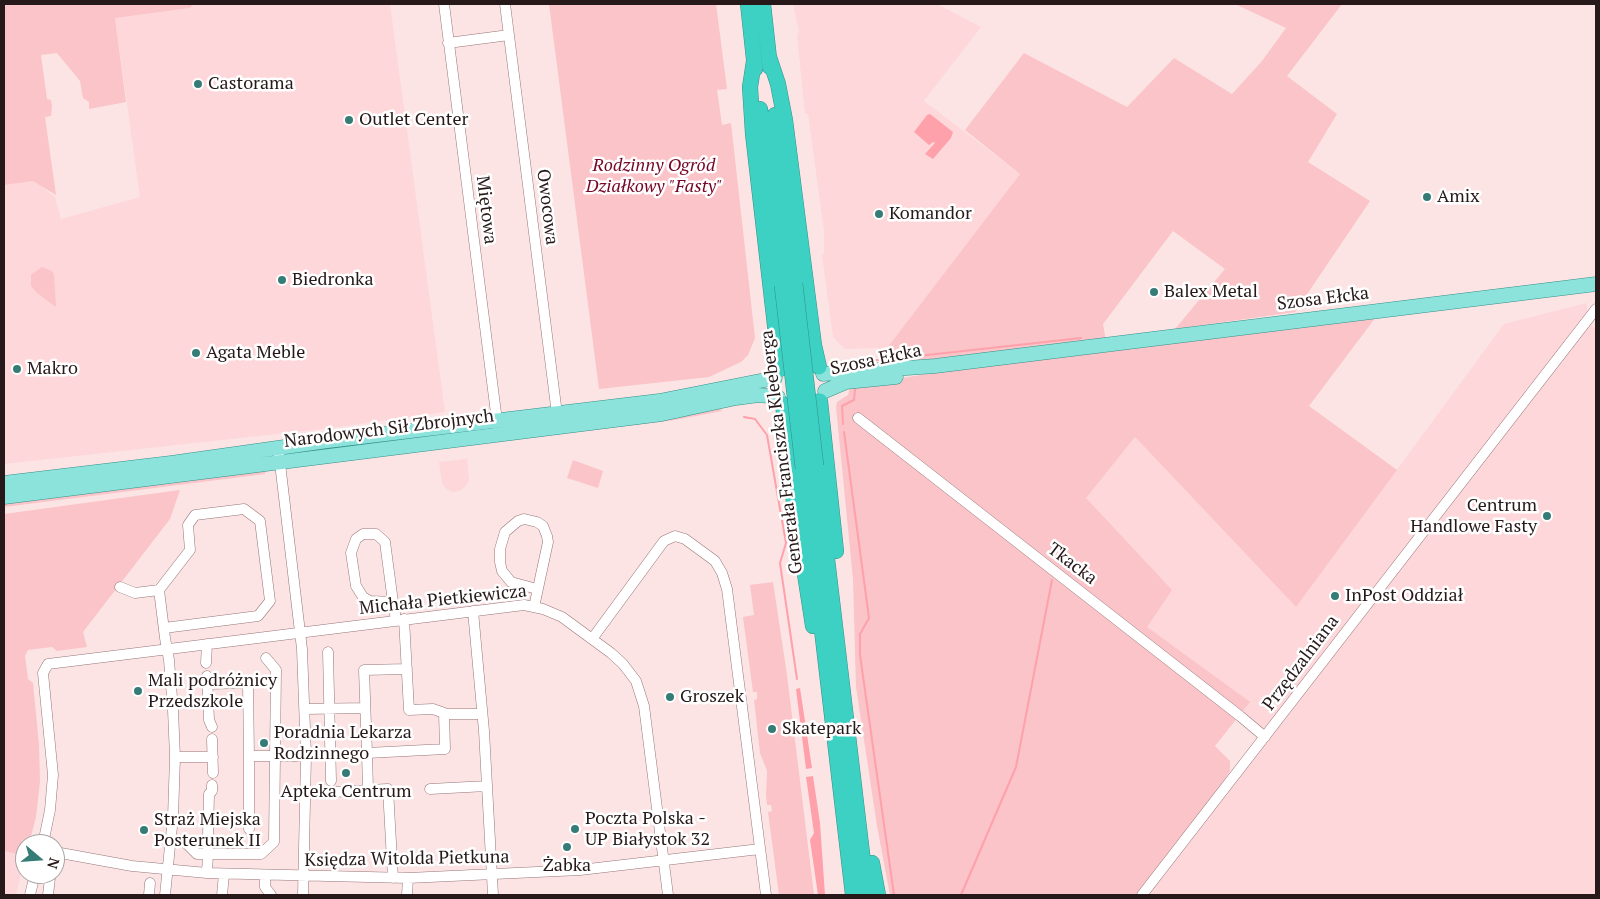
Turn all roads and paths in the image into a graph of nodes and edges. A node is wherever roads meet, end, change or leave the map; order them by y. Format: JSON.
{"nodes":[{"id":1,"x":444,"y":4,"type":"edge"},
{"id":2,"x":505,"y":4,"type":"edge"},
{"id":3,"x":748,"y":4,"type":"edge"},
{"id":4,"x":762,"y":4,"type":"edge"},
{"id":5,"x":509,"y":35,"type":"junction"},
{"id":6,"x":448,"y":44,"type":"junction"},
{"id":7,"x":761,"y":59,"type":"junction"},
{"id":8,"x":1596,"y":284,"type":"edge"},
{"id":9,"x":1596,"y":309,"type":"edge"},
{"id":10,"x":821,"y":370,"type":"junction"},
{"id":11,"x":778,"y":373,"type":"junction"},
{"id":12,"x":882,"y":374,"type":"junction"},
{"id":13,"x":823,"y":396,"type":"junction"},
{"id":14,"x":780,"y":401,"type":"junction"},
{"id":15,"x":660,"y":408,"type":"junction"},
{"id":16,"x":557,"y":414,"type":"junction"},
{"id":17,"x":858,"y":418,"type":"dead end"},
{"id":18,"x":497,"y":421,"type":"junction"},
{"id":19,"x":336,"y":440,"type":"junction"},
{"id":20,"x":279,"y":454,"type":"junction"},
{"id":21,"x":336,"y":455,"type":"junction"},
{"id":22,"x":218,"y":463,"type":"junction"},
{"id":23,"x":809,"y":467,"type":"junction"},
{"id":24,"x":4,"y":483,"type":"edge"},
{"id":25,"x":4,"y":497,"type":"edge"},
{"id":26,"x":120,"y":588,"type":"dead end"},
{"id":27,"x":537,"y":589,"type":"junction"},
{"id":28,"x":159,"y":590,"type":"junction"},
{"id":29,"x":393,"y":602,"type":"junction"},
{"id":30,"x":534,"y":607,"type":"junction"},
{"id":31,"x":473,"y":612,"type":"junction"},
{"id":32,"x":400,"y":620,"type":"junction"},
{"id":33,"x":164,"y":628,"type":"junction"},
{"id":34,"x":300,"y":632,"type":"junction"},
{"id":35,"x":592,"y":639,"type":"junction"},
{"id":36,"x":206,"y":644,"type":"junction"},
{"id":37,"x":167,"y":649,"type":"junction"},
{"id":38,"x":328,"y":652,"type":"dead end"},
{"id":39,"x":266,"y":658,"type":"dead end"},
{"id":40,"x":206,"y":663,"type":"dead end"},
{"id":41,"x":406,"y":669,"type":"junction"},
{"id":42,"x":841,"y":678,"type":"junction"},
{"id":43,"x":830,"y":696,"type":"junction"},
{"id":44,"x":365,"y":708,"type":"junction"},
{"id":45,"x":305,"y":709,"type":"junction"},
{"id":46,"x":330,"y":709,"type":"junction"},
{"id":47,"x":444,"y":713,"type":"junction"},
{"id":48,"x":477,"y":714,"type":"dead end"},
{"id":49,"x":212,"y":727,"type":"dead end"},
{"id":50,"x":1265,"y":737,"type":"junction"},
{"id":51,"x":212,"y":739,"type":"dead end"},
{"id":52,"x":367,"y":753,"type":"junction"},
{"id":53,"x":249,"y":756,"type":"junction"},
{"id":54,"x":276,"y":756,"type":"junction"},
{"id":55,"x":306,"y":756,"type":"junction"},
{"id":56,"x":175,"y":757,"type":"junction"},
{"id":57,"x":213,"y":757,"type":"junction"},
{"id":58,"x":213,"y":773,"type":"dead end"},
{"id":59,"x":331,"y":781,"type":"dead end"},
{"id":60,"x":853,"y":782,"type":"junction"},
{"id":61,"x":212,"y":785,"type":"dead end"},
{"id":62,"x":487,"y":786,"type":"junction"},
{"id":63,"x":430,"y":789,"type":"dead end"},
{"id":64,"x":368,"y":790,"type":"junction"},
{"id":65,"x":335,"y":792,"type":"dead end"},
{"id":66,"x":248,"y":829,"type":"dead end"},
{"id":67,"x":45,"y":834,"type":"edge"},
{"id":68,"x":846,"y":834,"type":"junction"},
{"id":69,"x":208,"y":835,"type":"dead end"},
{"id":70,"x":187,"y":844,"type":"dead end"},
{"id":71,"x":760,"y":849,"type":"junction"},
{"id":72,"x":208,"y":851,"type":"junction"},
{"id":73,"x":65,"y":854,"type":"edge"},
{"id":74,"x":663,"y":861,"type":"junction"},
{"id":75,"x":169,"y":870,"type":"junction"},
{"id":76,"x":207,"y":874,"type":"junction"},
{"id":77,"x":224,"y":874,"type":"junction"},
{"id":78,"x":492,"y":875,"type":"junction"},
{"id":79,"x":265,"y":876,"type":"junction"},
{"id":80,"x":304,"y":876,"type":"junction"},
{"id":81,"x":393,"y":878,"type":"junction"},
{"id":82,"x":408,"y":878,"type":"junction"},
{"id":83,"x":150,"y":883,"type":"dead end"},
{"id":84,"x":149,"y":895,"type":"edge"},
{"id":85,"x":165,"y":895,"type":"edge"},
{"id":86,"x":222,"y":895,"type":"edge"},
{"id":87,"x":271,"y":895,"type":"edge"},
{"id":88,"x":303,"y":895,"type":"edge"},
{"id":89,"x":407,"y":895,"type":"edge"},
{"id":90,"x":493,"y":895,"type":"edge"},
{"id":91,"x":668,"y":895,"type":"edge"},
{"id":92,"x":766,"y":895,"type":"edge"},
{"id":93,"x":843,"y":895,"type":"edge"},
{"id":94,"x":853,"y":895,"type":"edge"},
{"id":95,"x":867,"y":895,"type":"edge"},
{"id":96,"x":878,"y":895,"type":"edge"},
{"id":97,"x":1142,"y":895,"type":"edge"}],
"edges":[{"from":1,"to":6,"type":"street","name":"Miętowa"},
{"from":2,"to":5,"type":"street","name":"Owocowa"},
{"from":3,"to":7,"type":"highway","name":"Generała Franciszka Kleeberga"},
{"from":4,"to":7,"type":"highway","name":"Generała Franciszka Kleeberga"},
{"from":5,"to":6,"type":"street"},
{"from":5,"to":16,"type":"street","name":"Owocowa"},
{"from":6,"to":18,"type":"street","name":"Miętowa"},
{"from":7,"to":10,"type":"highway"},
{"from":7,"to":11,"type":"highway"},
{"from":7,"to":23,"type":"highway","name":"Generała Franciszka Kleeberga","bridge":true},
{"from":8,"to":12,"type":"main road","name":"Szosa Ełcka"},
{"from":9,"to":50,"type":"street","name":"Przędzalniana"},
{"from":10,"to":11,"type":"main road"},
{"from":10,"to":12,"type":"main road","name":"Szosa Ełcka"},
{"from":10,"to":13,"type":"main road"},
{"from":11,"to":14,"type":"main road"},
{"from":11,"to":15,"type":"main road","name":"Narodowych Sił Zbrojnych"},
{"from":12,"to":13,"type":"main road","name":"Szosa Ełcka"},
{"from":13,"to":14,"type":"main road"},
{"from":13,"to":42,"type":"highway"},
{"from":14,"to":15,"type":"main road","name":"Narodowych Sił Zbrojnych"},
{"from":14,"to":43,"type":"highway"},
{"from":15,"to":16,"type":"main road","name":"Narodowych Sił Zbrojnych"},
{"from":15,"to":21,"type":"main road","name":"Narodowych Sił Zbrojnych"},
{"from":16,"to":18,"type":"main road","name":"Narodowych Sił Zbrojnych"},
{"from":17,"to":50,"type":"street","name":"Tkacka"},
{"from":18,"to":19,"type":"main road","name":"Narodowych Sił Zbrojnych"},
{"from":19,"to":20,"type":"main road","name":"Narodowych Sił Zbrojnych"},
{"from":19,"to":21,"type":"main road"},
{"from":20,"to":21,"type":"main road","name":"Narodowych Sił Zbrojnych"},
{"from":20,"to":22,"type":"main road","name":"Narodowych Sił Zbrojnych"},
{"from":20,"to":34,"type":"street"},
{"from":22,"to":24,"type":"main road","name":"Narodowych Sił Zbrojnych"},
{"from":22,"to":25,"type":"main road","name":"Narodowych Sił Zbrojnych"},
{"from":23,"to":42,"type":"highway","name":"Generała Franciszka Kleeberga"},
{"from":23,"to":43,"type":"highway","name":"Generała Franciszka Kleeberga"},
{"from":26,"to":28,"type":"street"},
{"from":27,"to":27,"type":"street"},
{"from":27,"to":30,"type":"street"},
{"from":28,"to":33,"type":"street"},
{"from":28,"to":33,"type":"street"},
{"from":29,"to":29,"type":"street"},
{"from":29,"to":32,"type":"street"},
{"from":30,"to":31,"type":"street","name":"Michała Pietkiewicza"},
{"from":30,"to":35,"type":"street","name":"Michała Pietkiewicza"},
{"from":31,"to":32,"type":"street","name":"Michała Pietkiewicza"},
{"from":31,"to":62,"type":"street"},
{"from":32,"to":34,"type":"street","name":"Michała Pietkiewicza"},
{"from":32,"to":41,"type":"street"},
{"from":33,"to":37,"type":"street"},
{"from":34,"to":36,"type":"street","name":"Michała Pietkiewicza"},
{"from":34,"to":45,"type":"street"},
{"from":35,"to":71,"type":"street"},
{"from":35,"to":74,"type":"street","name":"Michała Pietkiewicza"},
{"from":36,"to":37,"type":"street","name":"Michała Pietkiewicza"},
{"from":36,"to":40,"type":"street"},
{"from":37,"to":56,"type":"street"},
{"from":37,"to":67,"type":"street","name":"Michała Pietkiewicza"},
{"from":38,"to":46,"type":"street"},
{"from":39,"to":54,"type":"street"},
{"from":41,"to":44,"type":"street"},
{"from":41,"to":47,"type":"street"},
{"from":42,"to":60,"type":"highway","name":"Generała Franciszka Kleeberga"},
{"from":43,"to":68,"type":"highway","name":"Generała Franciszka Kleeberga"},
{"from":44,"to":46,"type":"street"},
{"from":44,"to":52,"type":"street"},
{"from":45,"to":46,"type":"street"},
{"from":45,"to":55,"type":"street"},
{"from":46,"to":59,"type":"street"},
{"from":47,"to":48,"type":"street"},
{"from":47,"to":52,"type":"street"},
{"from":49,"to":53,"type":"street"},
{"from":50,"to":97,"type":"street","name":"Przędzalniana"},
{"from":51,"to":57,"type":"street"},
{"from":52,"to":64,"type":"street"},
{"from":53,"to":54,"type":"street"},
{"from":53,"to":66,"type":"street"},
{"from":54,"to":55,"type":"street"},
{"from":54,"to":72,"type":"street"},
{"from":55,"to":80,"type":"street"},
{"from":56,"to":57,"type":"street"},
{"from":56,"to":75,"type":"street"},
{"from":57,"to":58,"type":"street"},
{"from":60,"to":95,"type":"highway","name":"Generała Franciszka Kleeberga"},
{"from":60,"to":96,"type":"highway"},
{"from":61,"to":69,"type":"street"},
{"from":62,"to":63,"type":"street"},
{"from":62,"to":78,"type":"street"},
{"from":64,"to":65,"type":"street"},
{"from":64,"to":81,"type":"street"},
{"from":68,"to":93,"type":"highway"},
{"from":68,"to":94,"type":"highway","name":"Generała Franciszka Kleeberga"},
{"from":70,"to":72,"type":"street"},
{"from":71,"to":74,"type":"street","name":"Księdza Witolda Pietkuna"},
{"from":71,"to":92,"type":"street"},
{"from":72,"to":76,"type":"street"},
{"from":73,"to":75,"type":"street","name":"Księdza Witolda Pietkuna"},
{"from":74,"to":78,"type":"street","name":"Księdza Witolda Pietkuna"},
{"from":74,"to":91,"type":"street","name":"Michała Pietkiewicza"},
{"from":75,"to":76,"type":"street","name":"Księdza Witolda Pietkuna"},
{"from":75,"to":85,"type":"street"},
{"from":76,"to":77,"type":"street","name":"Księdza Witolda Pietkuna"},
{"from":77,"to":79,"type":"street","name":"Księdza Witolda Pietkuna"},
{"from":77,"to":86,"type":"street"},
{"from":78,"to":82,"type":"street","name":"Księdza Witolda Pietkuna"},
{"from":78,"to":90,"type":"street"},
{"from":79,"to":80,"type":"street","name":"Księdza Witolda Pietkuna"},
{"from":79,"to":87,"type":"street"},
{"from":80,"to":81,"type":"street","name":"Księdza Witolda Pietkuna"},
{"from":80,"to":88,"type":"street"},
{"from":81,"to":82,"type":"street","name":"Księdza Witolda Pietkuna"},
{"from":82,"to":89,"type":"street"},
{"from":83,"to":84,"type":"street"}]}
